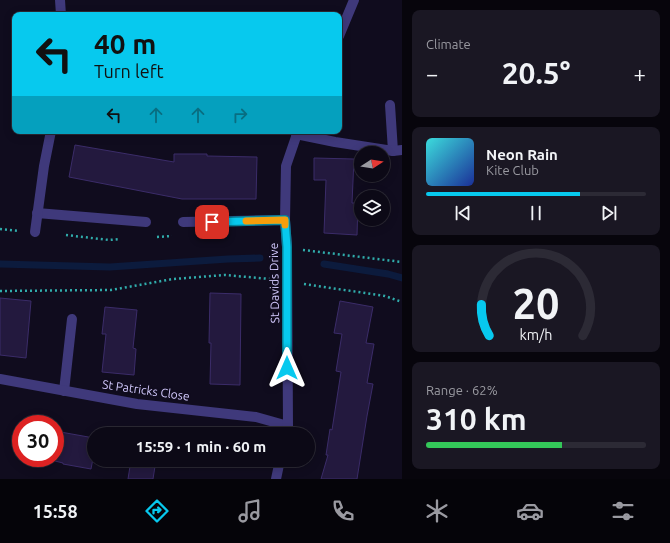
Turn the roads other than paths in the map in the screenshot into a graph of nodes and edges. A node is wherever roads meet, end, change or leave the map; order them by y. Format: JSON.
{"nodes":[{"id":1,"x":60,"y":0,"type":"edge"},
{"id":2,"x":354,"y":0,"type":"edge"},
{"id":3,"x":61,"y":12,"type":"edge"},
{"id":4,"x":342,"y":28,"type":"edge"},
{"id":5,"x":390,"y":105,"type":"dead end"},
{"id":6,"x":50,"y":134,"type":"edge"},
{"id":7,"x":296,"y":134,"type":"edge"},
{"id":8,"x":305,"y":134,"type":"edge"},
{"id":9,"x":397,"y":150,"type":"edge"},
{"id":10,"x":37,"y":213,"type":"junction"},
{"id":11,"x":285,"y":220,"type":"junction"},
{"id":12,"x":146,"y":222,"type":"dead end"},
{"id":13,"x":183,"y":222,"type":"dead end"},
{"id":14,"x":35,"y":232,"type":"dead end"},
{"id":15,"x":72,"y":319,"type":"dead end"},
{"id":16,"x":0,"y":379,"type":"edge"},
{"id":17,"x":64,"y":391,"type":"junction"},
{"id":18,"x":280,"y":427,"type":"edge"},
{"id":19,"x":287,"y":427,"type":"edge"},
{"id":20,"x":279,"y":467,"type":"edge"},
{"id":21,"x":276,"y":479,"type":"edge"}],
"edges":[{"from":1,"to":3,"type":"street"},
{"from":2,"to":4,"type":"street"},
{"from":5,"to":9,"type":"street","name":"St Davids Drive"},
{"from":6,"to":10,"type":"street"},
{"from":7,"to":11,"type":"street","name":"St Davids Drive"},
{"from":8,"to":9,"type":"street","name":"St Davids Drive"},
{"from":10,"to":12,"type":"street"},
{"from":10,"to":14,"type":"street"},
{"from":11,"to":13,"type":"street"},
{"from":11,"to":19,"type":"street","name":"St Davids Drive"},
{"from":15,"to":17,"type":"street"},
{"from":16,"to":17,"type":"street","name":"St Patricks Close"},
{"from":17,"to":18,"type":"street","name":"St Patricks Close"},
{"from":20,"to":21,"type":"street"}]}
